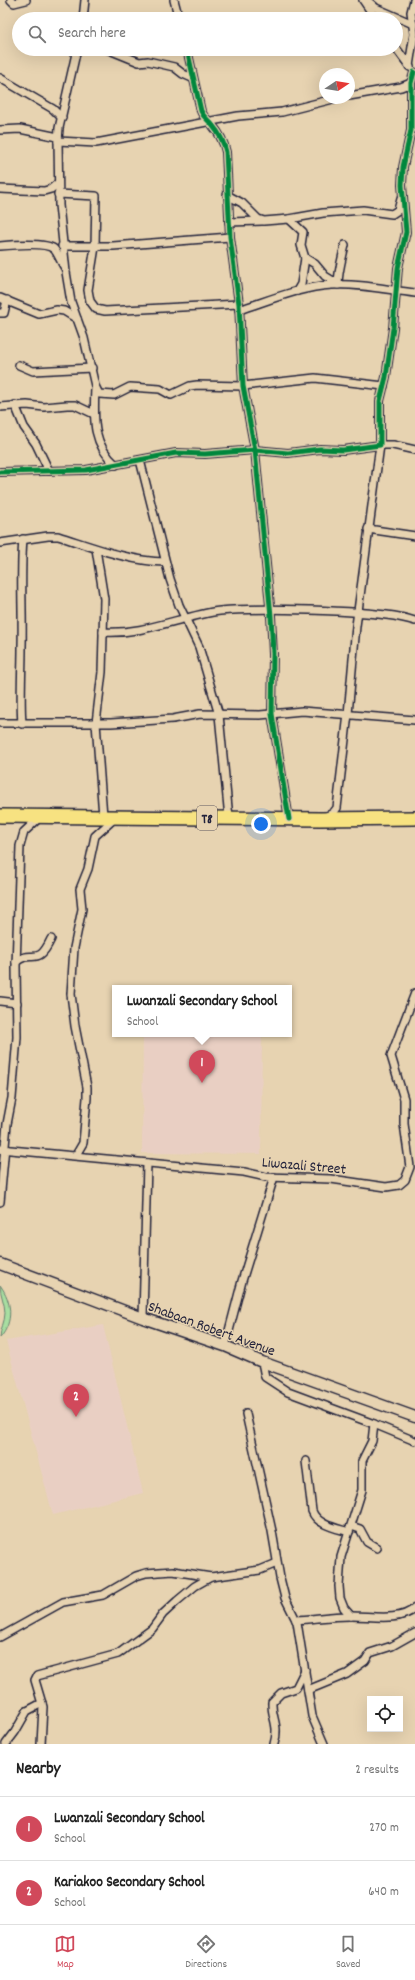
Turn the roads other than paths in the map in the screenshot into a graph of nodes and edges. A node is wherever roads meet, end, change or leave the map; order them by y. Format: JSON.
{"nodes":[{"id":1,"x":11,"y":0,"type":"edge"},
{"id":2,"x":26,"y":0,"type":"edge"},
{"id":3,"x":85,"y":0,"type":"edge"},
{"id":4,"x":174,"y":0,"type":"edge"},
{"id":5,"x":362,"y":0,"type":"edge"},
{"id":6,"x":367,"y":0,"type":"edge"},
{"id":7,"x":414,"y":0,"type":"edge"},
{"id":8,"x":84,"y":12,"type":"edge"},
{"id":9,"x":177,"y":12,"type":"edge"},
{"id":10,"x":371,"y":12,"type":"edge"},
{"id":11,"x":385,"y":12,"type":"edge"},
{"id":12,"x":403,"y":20,"type":"edge"},
{"id":13,"x":413,"y":24,"type":"junction"},
{"id":14,"x":75,"y":56,"type":"edge"},
{"id":15,"x":124,"y":56,"type":"edge"},
{"id":16,"x":188,"y":56,"type":"edge"},
{"id":17,"x":402,"y":56,"type":"edge"},
{"id":18,"x":413,"y":70,"type":"edge"},
{"id":19,"x":0,"y":78,"type":"edge"},
{"id":20,"x":192,"y":78,"type":"junction"},
{"id":21,"x":411,"y":83,"type":"junction"},
{"id":22,"x":355,"y":95,"type":"edge"},
{"id":23,"x":319,"y":103,"type":"edge"},
{"id":24,"x":62,"y":118,"type":"junction"},
{"id":25,"x":207,"y":121,"type":"junction"},
{"id":26,"x":0,"y":130,"type":"edge"},
{"id":27,"x":58,"y":139,"type":"junction"},
{"id":28,"x":58,"y":183,"type":"junction"},
{"id":29,"x":402,"y":185,"type":"junction"},
{"id":30,"x":0,"y":189,"type":"edge"},
{"id":31,"x":58,"y":194,"type":"junction"},
{"id":32,"x":227,"y":195,"type":"junction"},
{"id":33,"x":290,"y":219,"type":"junction"},
{"id":34,"x":262,"y":221,"type":"junction"},
{"id":35,"x":229,"y":222,"type":"junction"},
{"id":36,"x":230,"y":237,"type":"junction"},
{"id":37,"x":345,"y":245,"type":"dead end"},
{"id":38,"x":0,"y":246,"type":"edge"},
{"id":39,"x":62,"y":246,"type":"junction"},
{"id":40,"x":96,"y":247,"type":"junction"},
{"id":41,"x":305,"y":258,"type":"junction"},
{"id":42,"x":65,"y":268,"type":"junction"},
{"id":43,"x":338,"y":284,"type":"junction"},
{"id":44,"x":298,"y":291,"type":"junction"},
{"id":45,"x":396,"y":291,"type":"junction"},
{"id":46,"x":415,"y":293,"type":"edge"},
{"id":47,"x":4,"y":299,"type":"edge"},
{"id":48,"x":239,"y":307,"type":"junction"},
{"id":49,"x":0,"y":313,"type":"edge"},
{"id":50,"x":77,"y":319,"type":"junction"},
{"id":51,"x":19,"y":365,"type":"dead end"},
{"id":52,"x":92,"y":368,"type":"junction"},
{"id":53,"x":95,"y":386,"type":"junction"},
{"id":54,"x":243,"y":386,"type":"junction"},
{"id":55,"x":384,"y":386,"type":"junction"},
{"id":56,"x":15,"y":405,"type":"junction"},
{"id":57,"x":0,"y":407,"type":"edge"},
{"id":58,"x":94,"y":414,"type":"junction"},
{"id":59,"x":380,"y":445,"type":"junction"},
{"id":60,"x":255,"y":450,"type":"junction"},
{"id":61,"x":415,"y":450,"type":"edge"},
{"id":62,"x":140,"y":460,"type":"junction"},
{"id":63,"x":116,"y":464,"type":"junction"},
{"id":64,"x":49,"y":471,"type":"junction"},
{"id":65,"x":0,"y":472,"type":"edge"},
{"id":66,"x":368,"y":529,"type":"junction"},
{"id":67,"x":415,"y":536,"type":"edge"},
{"id":68,"x":23,"y":539,"type":"junction"},
{"id":69,"x":0,"y":543,"type":"edge"},
{"id":70,"x":96,"y":550,"type":"junction"},
{"id":71,"x":165,"y":562,"type":"junction"},
{"id":72,"x":270,"y":609,"type":"junction"},
{"id":73,"x":358,"y":612,"type":"junction"},
{"id":74,"x":186,"y":619,"type":"junction"},
{"id":75,"x":415,"y":621,"type":"edge"},
{"id":76,"x":103,"y":632,"type":"junction"},
{"id":77,"x":272,"y":714,"type":"junction"},
{"id":78,"x":348,"y":714,"type":"junction"},
{"id":79,"x":219,"y":715,"type":"junction"},
{"id":80,"x":415,"y":720,"type":"edge"},
{"id":81,"x":0,"y":723,"type":"edge"},
{"id":82,"x":96,"y":723,"type":"junction"},
{"id":83,"x":22,"y":724,"type":"junction"},
{"id":84,"x":0,"y":816,"type":"edge"},
{"id":85,"x":42,"y":816,"type":"junction"},
{"id":86,"x":110,"y":816,"type":"junction"},
{"id":87,"x":229,"y":818,"type":"junction"},
{"id":88,"x":288,"y":818,"type":"junction"},
{"id":89,"x":415,"y":818,"type":"edge"},
{"id":90,"x":320,"y":819,"type":"junction"},
{"id":91,"x":51,"y":939,"type":"dead end"},
{"id":92,"x":16,"y":962,"type":"junction"},
{"id":93,"x":415,"y":993,"type":"edge"},
{"id":94,"x":0,"y":1001,"type":"edge"},
{"id":95,"x":18,"y":1003,"type":"junction"},
{"id":96,"x":2,"y":1149,"type":"edge"},
{"id":97,"x":76,"y":1155,"type":"junction"},
{"id":98,"x":147,"y":1163,"type":"junction"},
{"id":99,"x":274,"y":1177,"type":"junction"},
{"id":100,"x":0,"y":1202,"type":"edge"},
{"id":101,"x":0,"y":1264,"type":"edge"},
{"id":102,"x":143,"y":1318,"type":"junction"},
{"id":103,"x":225,"y":1346,"type":"junction"},
{"id":104,"x":262,"y":1362,"type":"junction"},
{"id":105,"x":246,"y":1414,"type":"dead end"},
{"id":106,"x":415,"y":1417,"type":"edge"},
{"id":107,"x":374,"y":1424,"type":"junction"},
{"id":108,"x":415,"y":1441,"type":"edge"},
{"id":109,"x":306,"y":1461,"type":"dead end"},
{"id":110,"x":350,"y":1529,"type":"junction"},
{"id":111,"x":377,"y":1548,"type":"dead end"},
{"id":112,"x":278,"y":1564,"type":"junction"},
{"id":113,"x":211,"y":1576,"type":"junction"},
{"id":114,"x":415,"y":1608,"type":"edge"},
{"id":115,"x":351,"y":1616,"type":"junction"},
{"id":116,"x":296,"y":1620,"type":"junction"},
{"id":117,"x":415,"y":1633,"type":"edge"},
{"id":118,"x":0,"y":1636,"type":"edge"},
{"id":119,"x":305,"y":1668,"type":"junction"},
{"id":120,"x":308,"y":1690,"type":"junction"},
{"id":121,"x":42,"y":1703,"type":"junction"},
{"id":122,"x":6,"y":1744,"type":"edge"},
{"id":123,"x":41,"y":1744,"type":"edge"},
{"id":124,"x":274,"y":1744,"type":"edge"},
{"id":125,"x":324,"y":1744,"type":"edge"}],
"edges":[{"from":1,"to":2,"type":"street"},
{"from":3,"to":8,"type":"street"},
{"from":4,"to":9,"type":"street"},
{"from":5,"to":10,"type":"street"},
{"from":6,"to":11,"type":"street"},
{"from":7,"to":13,"type":"street"},
{"from":12,"to":13,"type":"street"},
{"from":13,"to":18,"type":"street"},
{"from":14,"to":24,"type":"street"},
{"from":15,"to":20,"type":"street"},
{"from":16,"to":20,"type":"street"},
{"from":17,"to":18,"type":"street"},
{"from":18,"to":21,"type":"street"},
{"from":19,"to":24,"type":"street"},
{"from":20,"to":25,"type":"street"},
{"from":21,"to":22,"type":"street"},
{"from":21,"to":29,"type":"street"},
{"from":23,"to":25,"type":"street"},
{"from":24,"to":27,"type":"street"},
{"from":25,"to":27,"type":"street"},
{"from":25,"to":32,"type":"street"},
{"from":26,"to":27,"type":"street"},
{"from":27,"to":28,"type":"street"},
{"from":28,"to":30,"type":"street"},
{"from":28,"to":31,"type":"street"},
{"from":29,"to":33,"type":"street"},
{"from":29,"to":45,"type":"street"},
{"from":31,"to":39,"type":"street"},
{"from":31,"to":40,"type":"street"},
{"from":32,"to":34,"type":"street"},
{"from":32,"to":35,"type":"street"},
{"from":33,"to":34,"type":"street"},
{"from":33,"to":41,"type":"street"},
{"from":34,"to":35,"type":"street"},
{"from":35,"to":36,"type":"street"},
{"from":36,"to":40,"type":"street"},
{"from":36,"to":48,"type":"street"},
{"from":37,"to":43,"type":"street"},
{"from":38,"to":42,"type":"street"},
{"from":39,"to":40,"type":"street"},
{"from":39,"to":42,"type":"street"},
{"from":40,"to":48,"type":"street"},
{"from":41,"to":43,"type":"street"},
{"from":41,"to":44,"type":"street"},
{"from":42,"to":50,"type":"street"},
{"from":43,"to":44,"type":"street"},
{"from":43,"to":45,"type":"street"},
{"from":44,"to":48,"type":"street"},
{"from":45,"to":46,"type":"street"},
{"from":45,"to":55,"type":"street"},
{"from":47,"to":49,"type":"street"},
{"from":47,"to":50,"type":"street"},
{"from":48,"to":54,"type":"street"},
{"from":50,"to":52,"type":"street"},
{"from":51,"to":52,"type":"street"},
{"from":52,"to":53,"type":"street"},
{"from":53,"to":54,"type":"street"},
{"from":53,"to":58,"type":"street"},
{"from":54,"to":55,"type":"street"},
{"from":54,"to":60,"type":"street"},
{"from":55,"to":59,"type":"street"},
{"from":56,"to":57,"type":"street"},
{"from":56,"to":58,"type":"street"},
{"from":56,"to":64,"type":"street"},
{"from":58,"to":63,"type":"street"},
{"from":59,"to":60,"type":"street"},
{"from":59,"to":61,"type":"street"},
{"from":59,"to":66,"type":"street"},
{"from":60,"to":62,"type":"street"},
{"from":60,"to":72,"type":"street"},
{"from":62,"to":63,"type":"street"},
{"from":62,"to":71,"type":"street"},
{"from":63,"to":64,"type":"street"},
{"from":64,"to":65,"type":"street"},
{"from":66,"to":67,"type":"street"},
{"from":66,"to":73,"type":"street"},
{"from":68,"to":69,"type":"street"},
{"from":68,"to":70,"type":"street"},
{"from":68,"to":83,"type":"street"},
{"from":70,"to":71,"type":"street"},
{"from":70,"to":76,"type":"street"},
{"from":71,"to":74,"type":"street"},
{"from":72,"to":73,"type":"street"},
{"from":72,"to":74,"type":"street"},
{"from":72,"to":77,"type":"street"},
{"from":73,"to":75,"type":"street"},
{"from":73,"to":78,"type":"street"},
{"from":74,"to":76,"type":"street"},
{"from":74,"to":79,"type":"street"},
{"from":76,"to":82,"type":"street"},
{"from":77,"to":78,"type":"street"},
{"from":77,"to":79,"type":"street"},
{"from":77,"to":88,"type":"street"},
{"from":78,"to":80,"type":"street"},
{"from":78,"to":90,"type":"street"},
{"from":79,"to":82,"type":"street"},
{"from":79,"to":87,"type":"street"},
{"from":81,"to":83,"type":"street"},
{"from":82,"to":83,"type":"street"},
{"from":82,"to":86,"type":"street"},
{"from":84,"to":85,"type":"highway","number":"T8"},
{"from":85,"to":86,"type":"highway","number":"T8"},
{"from":85,"to":92,"type":"street"},
{"from":86,"to":87,"type":"highway","number":"T8"},
{"from":86,"to":97,"type":"street"},
{"from":87,"to":88,"type":"highway","number":"T8"},
{"from":88,"to":90,"type":"highway","number":"T8"},
{"from":89,"to":90,"type":"highway","number":"T8"},
{"from":91,"to":92,"type":"street"},
{"from":92,"to":95,"type":"street"},
{"from":93,"to":99,"type":"street","name":"Liwazali Street"},
{"from":94,"to":95,"type":"street"},
{"from":95,"to":96,"type":"street"},
{"from":96,"to":97,"type":"street","name":"Liwazali Street"},
{"from":96,"to":100,"type":"street"},
{"from":97,"to":98,"type":"street","name":"Liwazali Street"},
{"from":98,"to":99,"type":"street","name":"Liwazali Street"},
{"from":98,"to":102,"type":"street"},
{"from":99,"to":103,"type":"street"},
{"from":101,"to":102,"type":"street","name":"Shabaan Robert Avenue"},
{"from":102,"to":103,"type":"street","name":"Shabaan Robert Avenue"},
{"from":103,"to":104,"type":"street","name":"Shabaan Robert Avenue"},
{"from":104,"to":106,"type":"street","name":"Shabaan Robert Avenue"},
{"from":104,"to":107,"type":"street"},
{"from":105,"to":112,"type":"street"},
{"from":107,"to":108,"type":"street"},
{"from":107,"to":110,"type":"street"},
{"from":109,"to":110,"type":"street"},
{"from":110,"to":111,"type":"street"},
{"from":110,"to":115,"type":"street"},
{"from":112,"to":113,"type":"street"},
{"from":112,"to":116,"type":"street"},
{"from":113,"to":118,"type":"street"},
{"from":113,"to":121,"type":"street"},
{"from":114,"to":115,"type":"street"},
{"from":115,"to":116,"type":"street"},
{"from":116,"to":119,"type":"street"},
{"from":117,"to":120,"type":"street"},
{"from":119,"to":120,"type":"street"},
{"from":119,"to":124,"type":"street"},
{"from":120,"to":125,"type":"street"},
{"from":121,"to":122,"type":"street"},
{"from":121,"to":123,"type":"street"}]}
